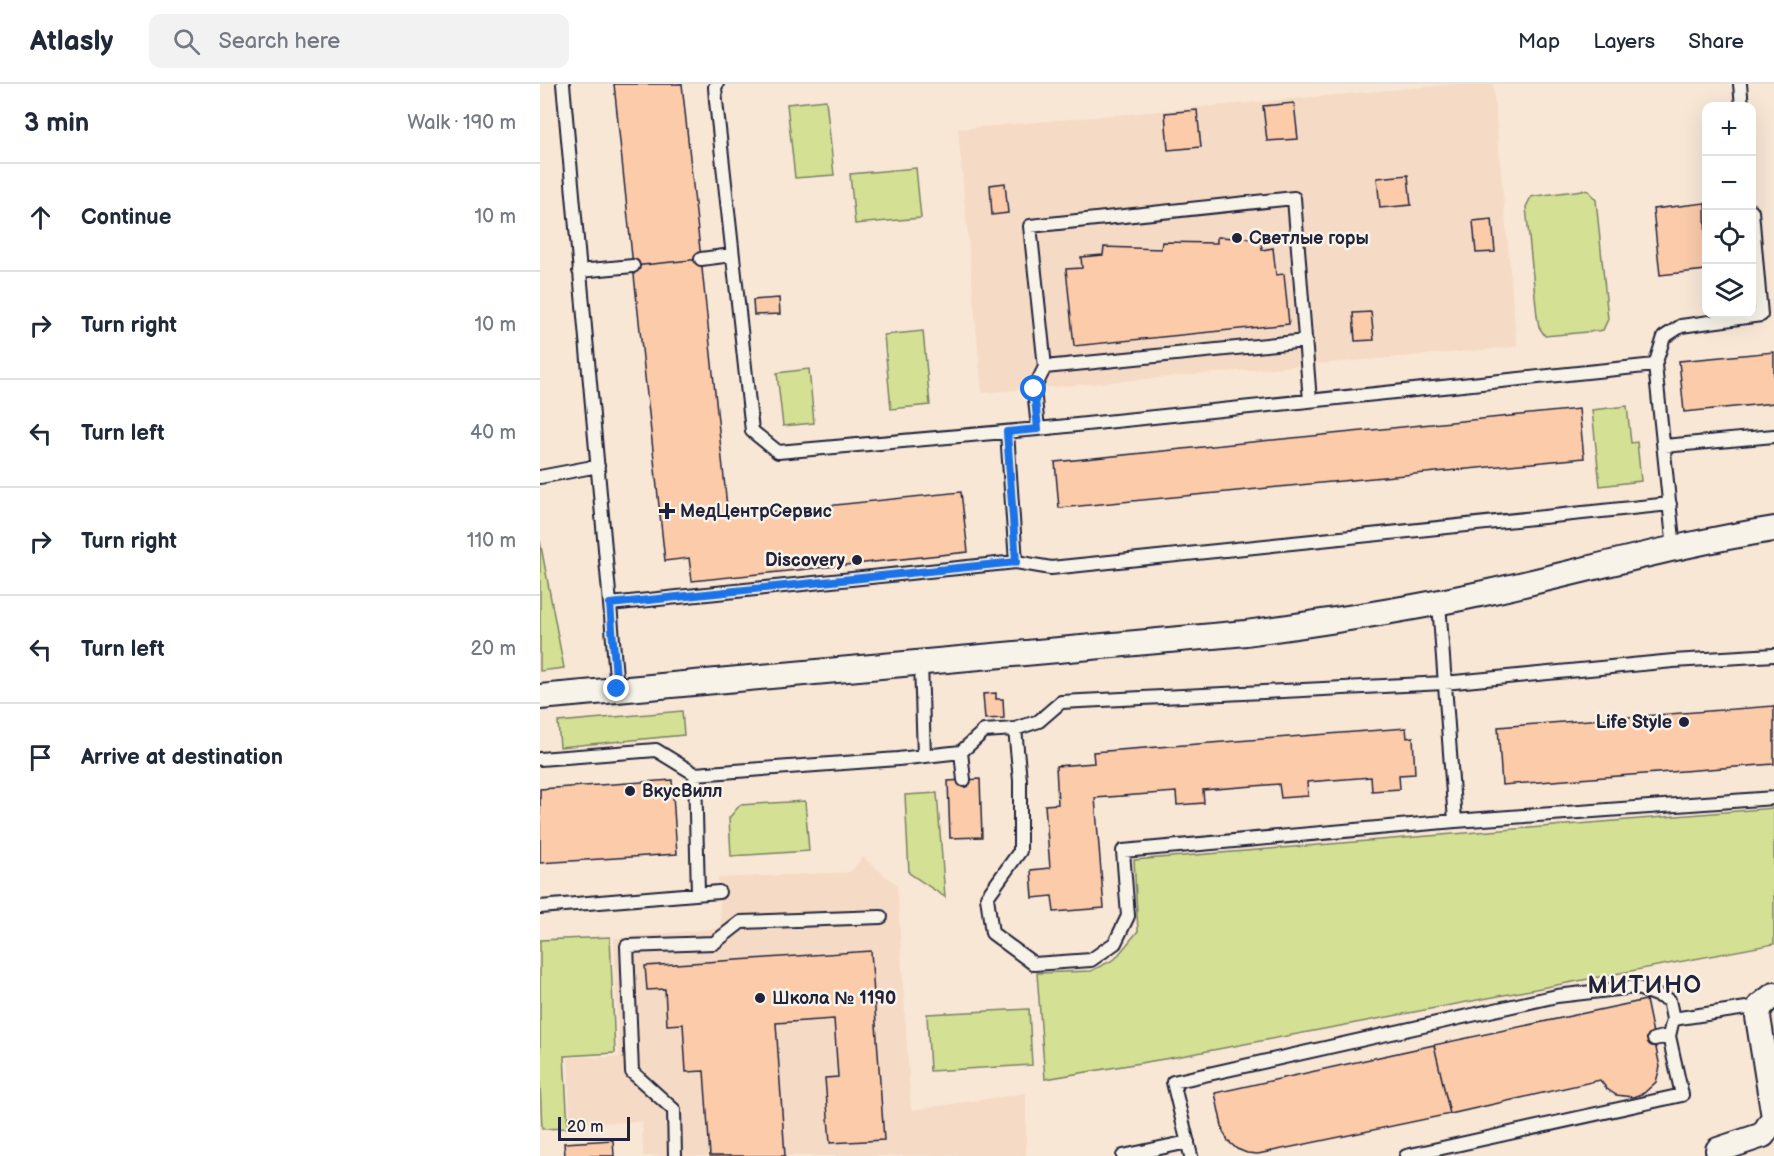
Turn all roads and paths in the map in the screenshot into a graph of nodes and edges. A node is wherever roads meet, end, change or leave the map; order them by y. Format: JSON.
{"nodes":[{"id":1,"x":563,"y":84,"type":"edge"},
{"id":2,"x":717,"y":84,"type":"edge"},
{"id":3,"x":1740,"y":84,"type":"edge"},
{"id":4,"x":1742,"y":102,"type":"edge"},
{"id":5,"x":732,"y":255,"type":"junction"},
{"id":6,"x":1756,"y":257,"type":"edge"},
{"id":7,"x":701,"y":258,"type":"dead end"},
{"id":8,"x":633,"y":266,"type":"dead end"},
{"id":9,"x":579,"y":271,"type":"junction"},
{"id":10,"x":1306,"y":341,"type":"junction"},
{"id":11,"x":1655,"y":365,"type":"junction"},
{"id":12,"x":1045,"y":367,"type":"junction"},
{"id":13,"x":1310,"y":401,"type":"junction"},
{"id":14,"x":1038,"y":429,"type":"junction"},
{"id":15,"x":1007,"y":432,"type":"junction"},
{"id":16,"x":1774,"y":436,"type":"edge"},
{"id":17,"x":1664,"y":446,"type":"junction"},
{"id":18,"x":598,"y":466,"type":"junction"},
{"id":19,"x":540,"y":477,"type":"edge"},
{"id":20,"x":1670,"y":504,"type":"junction"},
{"id":21,"x":1774,"y":529,"type":"edge"},
{"id":22,"x":1674,"y":549,"type":"junction"},
{"id":23,"x":1016,"y":562,"type":"junction"},
{"id":24,"x":1439,"y":603,"type":"junction"},
{"id":25,"x":610,"y":604,"type":"junction"},
{"id":26,"x":1774,"y":655,"type":"edge"},
{"id":27,"x":921,"y":663,"type":"junction"},
{"id":28,"x":1444,"y":682,"type":"junction"},
{"id":29,"x":617,"y":689,"type":"junction"},
{"id":30,"x":540,"y":697,"type":"edge"},
{"id":31,"x":1015,"y":729,"type":"junction"},
{"id":32,"x":961,"y":752,"type":"junction"},
{"id":33,"x":924,"y":756,"type":"junction"},
{"id":34,"x":540,"y":759,"type":"edge"},
{"id":35,"x":695,"y":774,"type":"junction"},
{"id":36,"x":964,"y":780,"type":"dead end"},
{"id":37,"x":1774,"y":798,"type":"edge"},
{"id":38,"x":1455,"y":821,"type":"junction"},
{"id":39,"x":719,"y":892,"type":"dead end"},
{"id":40,"x":698,"y":893,"type":"junction"},
{"id":41,"x":540,"y":907,"type":"edge"},
{"id":42,"x":880,"y":918,"type":"dead end"},
{"id":43,"x":1767,"y":1001,"type":"edge"},
{"id":44,"x":1673,"y":1019,"type":"junction"},
{"id":45,"x":1669,"y":1036,"type":"junction"},
{"id":46,"x":1654,"y":1039,"type":"dead end"},
{"id":47,"x":1188,"y":1142,"type":"junction"},
{"id":48,"x":1718,"y":1153,"type":"edge"},
{"id":49,"x":675,"y":1156,"type":"edge"},
{"id":50,"x":1123,"y":1156,"type":"edge"},
{"id":51,"x":1191,"y":1156,"type":"edge"},
{"id":52,"x":1407,"y":1156,"type":"edge"}],
"edges":[{"from":1,"to":9,"type":"lane"},
{"from":2,"to":5,"type":"lane"},
{"from":3,"to":4,"type":"lane"},
{"from":5,"to":7,"type":"lane"},
{"from":5,"to":15,"type":"lane"},
{"from":6,"to":11,"type":"lane"},
{"from":8,"to":9,"type":"lane"},
{"from":9,"to":18,"type":"lane"},
{"from":10,"to":12,"type":"lane"},
{"from":10,"to":12,"type":"lane"},
{"from":10,"to":13,"type":"lane"},
{"from":11,"to":13,"type":"lane"},
{"from":11,"to":17,"type":"lane"},
{"from":12,"to":14,"type":"lane"},
{"from":13,"to":14,"type":"lane"},
{"from":14,"to":15,"type":"lane"},
{"from":15,"to":23,"type":"lane"},
{"from":16,"to":17,"type":"lane"},
{"from":17,"to":20,"type":"lane"},
{"from":18,"to":19,"type":"lane"},
{"from":18,"to":25,"type":"lane"},
{"from":20,"to":22,"type":"lane"},
{"from":20,"to":23,"type":"lane"},
{"from":21,"to":22,"type":"street"},
{"from":22,"to":24,"type":"street"},
{"from":23,"to":25,"type":"lane"},
{"from":24,"to":27,"type":"street"},
{"from":24,"to":28,"type":"lane"},
{"from":25,"to":29,"type":"lane"},
{"from":26,"to":28,"type":"lane"},
{"from":27,"to":29,"type":"street"},
{"from":27,"to":33,"type":"lane"},
{"from":28,"to":31,"type":"lane"},
{"from":28,"to":38,"type":"lane"},
{"from":29,"to":30,"type":"street"},
{"from":31,"to":32,"type":"lane"},
{"from":31,"to":38,"type":"lane"},
{"from":32,"to":33,"type":"lane"},
{"from":32,"to":36,"type":"lane"},
{"from":33,"to":35,"type":"lane"},
{"from":34,"to":35,"type":"lane"},
{"from":35,"to":40,"type":"lane"},
{"from":37,"to":38,"type":"lane"},
{"from":39,"to":40,"type":"lane"},
{"from":40,"to":41,"type":"lane"},
{"from":42,"to":49,"type":"lane"},
{"from":43,"to":44,"type":"lane"},
{"from":43,"to":48,"type":"street"},
{"from":44,"to":45,"type":"lane"},
{"from":44,"to":47,"type":"lane"},
{"from":45,"to":46,"type":"lane"},
{"from":45,"to":52,"type":"lane"},
{"from":47,"to":50,"type":"lane"},
{"from":47,"to":51,"type":"lane"}]}
